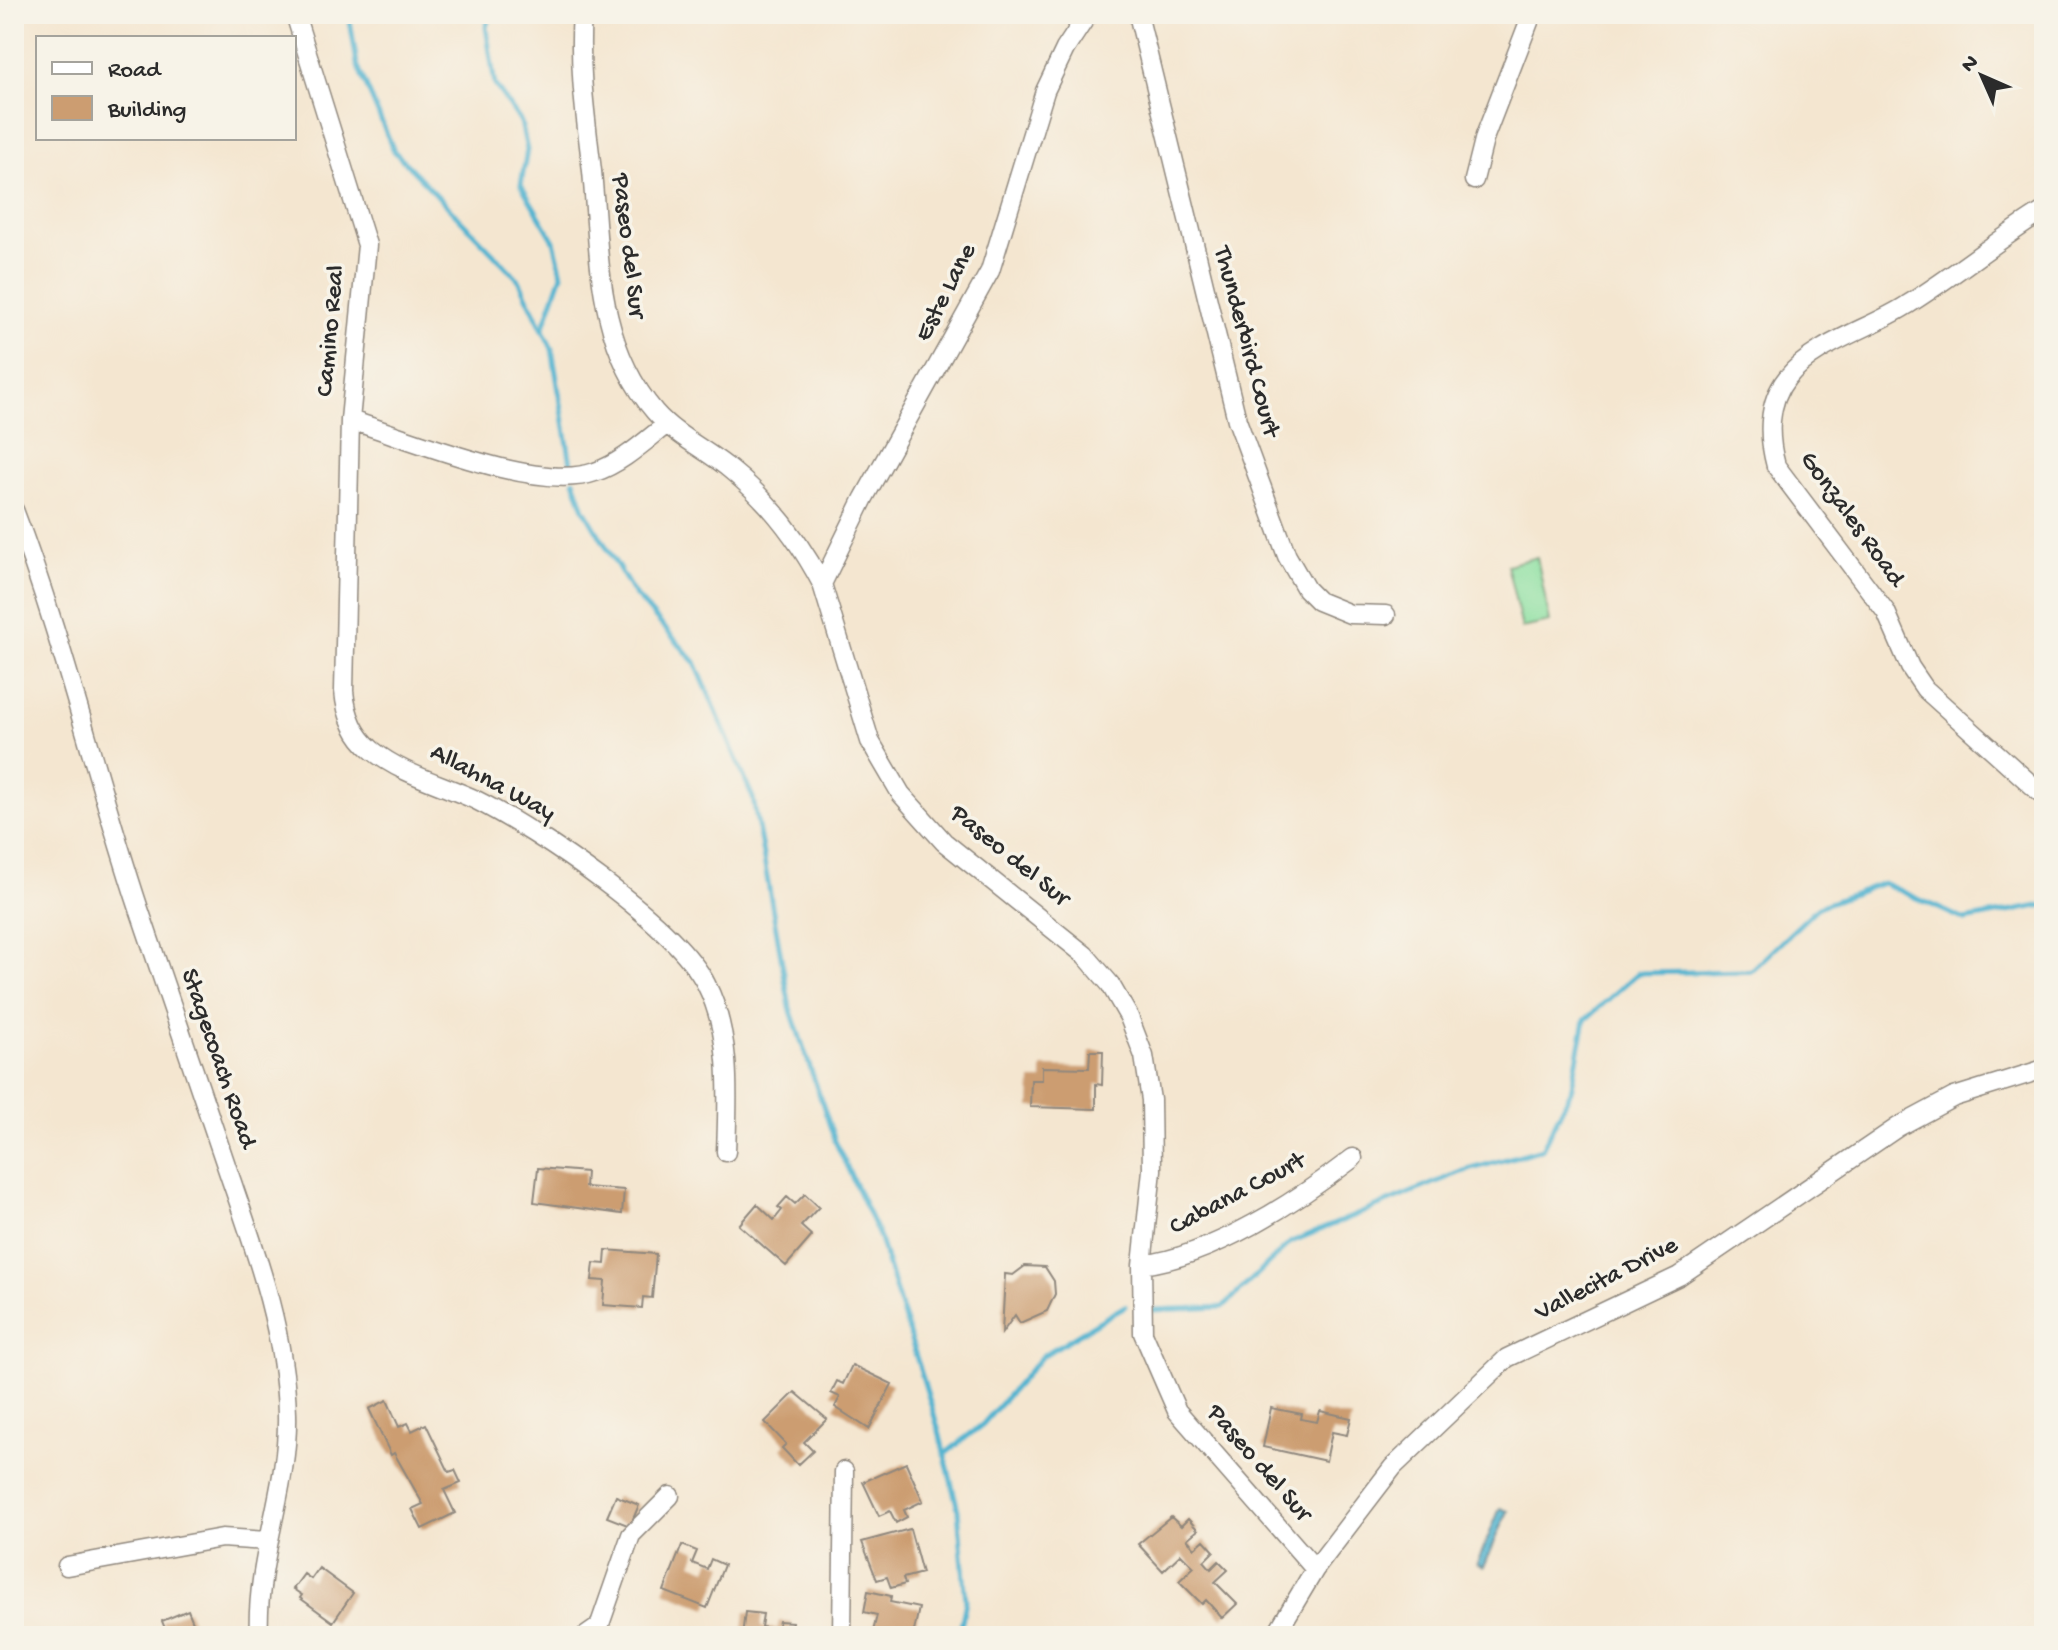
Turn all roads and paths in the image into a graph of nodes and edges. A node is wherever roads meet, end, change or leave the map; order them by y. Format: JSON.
{"nodes":[{"id":1,"x":295,"y":14,"type":"edge"},
{"id":2,"x":582,"y":14,"type":"edge"},
{"id":3,"x":1088,"y":14,"type":"edge"},
{"id":4,"x":1138,"y":14,"type":"edge"},
{"id":5,"x":1532,"y":14,"type":"edge"},
{"id":6,"x":1474,"y":180,"type":"dead end"},
{"id":7,"x":2044,"y":211,"type":"edge"},
{"id":8,"x":350,"y":420,"type":"junction"},
{"id":9,"x":667,"y":424,"type":"junction"},
{"id":10,"x":14,"y":510,"type":"edge"},
{"id":11,"x":822,"y":584,"type":"junction"},
{"id":12,"x":1386,"y":615,"type":"dead end"},
{"id":13,"x":2044,"y":796,"type":"edge"},
{"id":14,"x":2044,"y":1069,"type":"edge"},
{"id":15,"x":726,"y":1152,"type":"dead end"},
{"id":16,"x":1353,"y":1158,"type":"dead end"},
{"id":17,"x":1142,"y":1265,"type":"junction"},
{"id":18,"x":844,"y":1471,"type":"dead end"},
{"id":19,"x":670,"y":1496,"type":"dead end"},
{"id":20,"x":267,"y":1541,"type":"junction"},
{"id":21,"x":67,"y":1566,"type":"dead end"},
{"id":22,"x":1315,"y":1569,"type":"junction"},
{"id":23,"x":259,"y":1636,"type":"edge"},
{"id":24,"x":586,"y":1636,"type":"edge"},
{"id":25,"x":842,"y":1636,"type":"edge"},
{"id":26,"x":1275,"y":1636,"type":"edge"}],
"edges":[{"from":1,"to":8,"type":"street","name":"Camino Real"},
{"from":2,"to":9,"type":"street","name":"Paseo del Sur"},
{"from":3,"to":11,"type":"street","name":"Este Lane"},
{"from":4,"to":12,"type":"street","name":"Thunderbird Court"},
{"from":5,"to":6,"type":"street"},
{"from":7,"to":13,"type":"street","name":"Gonzales Road"},
{"from":8,"to":9,"type":"street","name":"Camino Real"},
{"from":8,"to":15,"type":"street","name":"Allahna Way"},
{"from":9,"to":11,"type":"street","name":"Paseo del Sur"},
{"from":10,"to":20,"type":"street","name":"Stagecoach Road"},
{"from":11,"to":17,"type":"street","name":"Paseo del Sur"},
{"from":14,"to":22,"type":"street","name":"Vallecita Drive"},
{"from":16,"to":17,"type":"street","name":"Cabana Court"},
{"from":17,"to":22,"type":"street","name":"Paseo del Sur"},
{"from":18,"to":25,"type":"street"},
{"from":19,"to":24,"type":"street"},
{"from":20,"to":21,"type":"street"},
{"from":20,"to":23,"type":"street","name":"Stagecoach Road"},
{"from":22,"to":26,"type":"street","name":"Vallecita Drive"}]}
